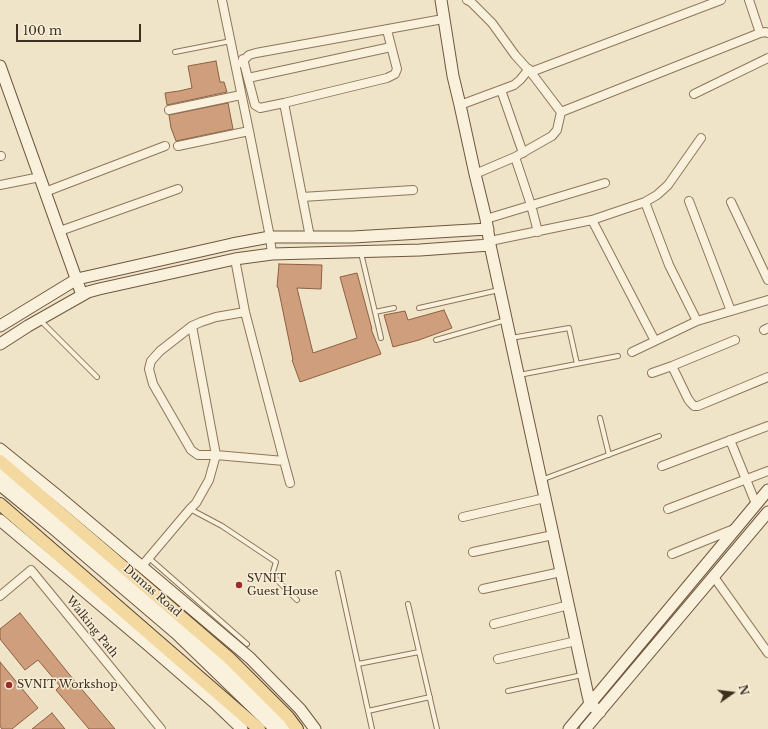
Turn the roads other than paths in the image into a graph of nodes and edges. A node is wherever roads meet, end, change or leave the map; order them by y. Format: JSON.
{"nodes":[{"id":1,"x":222,"y":0,"type":"edge"},
{"id":2,"x":441,"y":0,"type":"edge"},
{"id":3,"x":467,"y":0,"type":"edge"},
{"id":4,"x":721,"y":0,"type":"edge"},
{"id":5,"x":749,"y":0,"type":"edge"},
{"id":6,"x":444,"y":20,"type":"junction"},
{"id":7,"x":387,"y":30,"type":"junction"},
{"id":8,"x":764,"y":33,"type":"edge"},
{"id":9,"x":231,"y":41,"type":"junction"},
{"id":10,"x":391,"y":47,"type":"junction"},
{"id":11,"x":175,"y":52,"type":"dead end"},
{"id":12,"x":768,"y":58,"type":"edge"},
{"id":13,"x":243,"y":60,"type":"junction"},
{"id":14,"x":0,"y":66,"type":"edge"},
{"id":15,"x":236,"y":68,"type":"junction"},
{"id":16,"x":530,"y":71,"type":"junction"},
{"id":17,"x":248,"y":78,"type":"junction"},
{"id":18,"x":2,"y":81,"type":"edge"},
{"id":19,"x":501,"y":90,"type":"junction"},
{"id":20,"x":694,"y":94,"type":"dead end"},
{"id":21,"x":241,"y":95,"type":"junction"},
{"id":22,"x":284,"y":103,"type":"junction"},
{"id":23,"x":460,"y":105,"type":"junction"},
{"id":24,"x":169,"y":110,"type":"dead end"},
{"id":25,"x":561,"y":112,"type":"junction"},
{"id":26,"x":249,"y":131,"type":"junction"},
{"id":27,"x":701,"y":138,"type":"dead end"},
{"id":28,"x":165,"y":146,"type":"dead end"},
{"id":29,"x":178,"y":146,"type":"dead end"},
{"id":30,"x":519,"y":155,"type":"junction"},
{"id":31,"x":475,"y":174,"type":"junction"},
{"id":32,"x":40,"y":177,"type":"junction"},
{"id":33,"x":605,"y":183,"type":"dead end"},
{"id":34,"x":0,"y":185,"type":"edge"},
{"id":35,"x":178,"y":189,"type":"dead end"},
{"id":36,"x":413,"y":190,"type":"dead end"},
{"id":37,"x":45,"y":192,"type":"junction"},
{"id":38,"x":302,"y":197,"type":"junction"},
{"id":39,"x":690,"y":201,"type":"dead end"},
{"id":40,"x":645,"y":202,"type":"junction"},
{"id":41,"x":731,"y":202,"type":"dead end"},
{"id":42,"x":531,"y":206,"type":"junction"},
{"id":43,"x":592,"y":220,"type":"junction"},
{"id":44,"x":487,"y":224,"type":"junction"},
{"id":45,"x":60,"y":231,"type":"junction"},
{"id":46,"x":538,"y":232,"type":"junction"},
{"id":47,"x":270,"y":237,"type":"junction"},
{"id":48,"x":310,"y":237,"type":"junction"},
{"id":49,"x":490,"y":243,"type":"junction"},
{"id":50,"x":360,"y":251,"type":"junction"},
{"id":51,"x":272,"y":254,"type":"junction"},
{"id":52,"x":235,"y":259,"type":"junction"},
{"id":53,"x":77,"y":280,"type":"junction"},
{"id":54,"x":768,"y":280,"type":"edge"},
{"id":55,"x":500,"y":290,"type":"junction"},
{"id":56,"x":82,"y":295,"type":"junction"},
{"id":57,"x":768,"y":300,"type":"edge"},
{"id":58,"x":394,"y":308,"type":"dead end"},
{"id":59,"x":419,"y":308,"type":"dead end"},
{"id":60,"x":731,"y":311,"type":"junction"},
{"id":61,"x":245,"y":312,"type":"junction"},
{"id":62,"x":375,"y":312,"type":"junction"},
{"id":63,"x":39,"y":319,"type":"junction"},
{"id":64,"x":507,"y":320,"type":"junction"},
{"id":65,"x":697,"y":321,"type":"junction"},
{"id":66,"x":0,"y":326,"type":"edge"},
{"id":67,"x":192,"y":326,"type":"junction"},
{"id":68,"x":381,"y":338,"type":"dead end"},
{"id":69,"x":511,"y":338,"type":"junction"},
{"id":70,"x":436,"y":340,"type":"dead end"},
{"id":71,"x":735,"y":340,"type":"dead end"},
{"id":72,"x":655,"y":341,"type":"junction"},
{"id":73,"x":0,"y":344,"type":"edge"},
{"id":74,"x":632,"y":352,"type":"dead end"},
{"id":75,"x":618,"y":356,"type":"dead end"},
{"id":76,"x":577,"y":364,"type":"junction"},
{"id":77,"x":672,"y":366,"type":"junction"},
{"id":78,"x":652,"y":373,"type":"dead end"},
{"id":79,"x":519,"y":375,"type":"junction"},
{"id":80,"x":97,"y":377,"type":"dead end"},
{"id":81,"x":768,"y":377,"type":"edge"},
{"id":82,"x":600,"y":418,"type":"dead end"},
{"id":83,"x":768,"y":426,"type":"edge"},
{"id":84,"x":659,"y":436,"type":"dead end"},
{"id":85,"x":730,"y":440,"type":"junction"},
{"id":86,"x":0,"y":449,"type":"edge"},
{"id":87,"x":216,"y":455,"type":"junction"},
{"id":88,"x":609,"y":455,"type":"junction"},
{"id":89,"x":0,"y":461,"type":"edge"},
{"id":90,"x":284,"y":461,"type":"junction"},
{"id":91,"x":662,"y":466,"type":"dead end"},
{"id":92,"x":768,"y":470,"type":"edge"},
{"id":93,"x":0,"y":473,"type":"edge"},
{"id":94,"x":746,"y":479,"type":"junction"},
{"id":95,"x":541,"y":480,"type":"junction"},
{"id":96,"x":290,"y":483,"type":"dead end"},
{"id":97,"x":0,"y":485,"type":"edge"},
{"id":98,"x":768,"y":490,"type":"edge"},
{"id":99,"x":545,"y":498,"type":"junction"},
{"id":100,"x":0,"y":504,"type":"edge"},
{"id":101,"x":756,"y":504,"type":"junction"},
{"id":102,"x":190,"y":509,"type":"junction"},
{"id":103,"x":668,"y":509,"type":"dead end"},
{"id":104,"x":767,"y":515,"type":"edge"},
{"id":105,"x":463,"y":516,"type":"dead end"},
{"id":106,"x":0,"y":520,"type":"edge"},
{"id":107,"x":736,"y":529,"type":"junction"},
{"id":108,"x":553,"y":535,"type":"junction"},
{"id":109,"x":473,"y":552,"type":"dead end"},
{"id":110,"x":672,"y":554,"type":"dead end"},
{"id":111,"x":149,"y":557,"type":"junction"},
{"id":112,"x":141,"y":567,"type":"junction"},
{"id":113,"x":561,"y":572,"type":"junction"},
{"id":114,"x":338,"y":573,"type":"dead end"},
{"id":115,"x":714,"y":577,"type":"junction"},
{"id":116,"x":483,"y":589,"type":"dead end"},
{"id":117,"x":0,"y":596,"type":"edge"},
{"id":118,"x":297,"y":600,"type":"dead end"},
{"id":119,"x":408,"y":604,"type":"dead end"},
{"id":120,"x":568,"y":605,"type":"junction"},
{"id":121,"x":494,"y":624,"type":"dead end"},
{"id":122,"x":576,"y":641,"type":"junction"},
{"id":123,"x":246,"y":644,"type":"dead end"},
{"id":124,"x":419,"y":652,"type":"junction"},
{"id":125,"x":768,"y":653,"type":"edge"},
{"id":126,"x":498,"y":659,"type":"dead end"},
{"id":127,"x":358,"y":664,"type":"junction"},
{"id":128,"x":584,"y":675,"type":"junction"},
{"id":129,"x":508,"y":691,"type":"dead end"},
{"id":130,"x":430,"y":697,"type":"junction"},
{"id":131,"x":590,"y":704,"type":"junction"},
{"id":132,"x":368,"y":711,"type":"junction"},
{"id":133,"x":600,"y":712,"type":"junction"},
{"id":134,"x":161,"y":729,"type":"edge"},
{"id":135,"x":242,"y":729,"type":"edge"},
{"id":136,"x":259,"y":729,"type":"edge"},
{"id":137,"x":275,"y":729,"type":"edge"},
{"id":138,"x":286,"y":729,"type":"edge"},
{"id":139,"x":297,"y":729,"type":"edge"},
{"id":140,"x":315,"y":729,"type":"edge"},
{"id":141,"x":372,"y":729,"type":"edge"},
{"id":142,"x":437,"y":729,"type":"edge"},
{"id":143,"x":569,"y":729,"type":"edge"},
{"id":144,"x":585,"y":729,"type":"edge"}],
"edges":[{"from":1,"to":9,"type":"street"},
{"from":2,"to":6,"type":"street"},
{"from":3,"to":16,"type":"street"},
{"from":4,"to":16,"type":"street"},
{"from":5,"to":8,"type":"street"},
{"from":6,"to":7,"type":"street"},
{"from":6,"to":23,"type":"street"},
{"from":7,"to":10,"type":"street"},
{"from":7,"to":13,"type":"street"},
{"from":8,"to":25,"type":"street"},
{"from":9,"to":11,"type":"lane"},
{"from":9,"to":15,"type":"street"},
{"from":10,"to":17,"type":"street"},
{"from":10,"to":22,"type":"street"},
{"from":12,"to":20,"type":"street"},
{"from":13,"to":15,"type":"street"},
{"from":13,"to":17,"type":"street"},
{"from":14,"to":18,"type":"street"},
{"from":15,"to":21,"type":"street"},
{"from":16,"to":19,"type":"street"},
{"from":16,"to":25,"type":"street"},
{"from":17,"to":22,"type":"street"},
{"from":18,"to":32,"type":"street"},
{"from":19,"to":23,"type":"street"},
{"from":19,"to":30,"type":"street"},
{"from":21,"to":24,"type":"street"},
{"from":21,"to":26,"type":"street"},
{"from":22,"to":38,"type":"street"},
{"from":23,"to":31,"type":"street"},
{"from":25,"to":30,"type":"street"},
{"from":26,"to":29,"type":"street"},
{"from":26,"to":47,"type":"street"},
{"from":27,"to":40,"type":"street"},
{"from":28,"to":37,"type":"street"},
{"from":30,"to":31,"type":"street"},
{"from":30,"to":42,"type":"street"},
{"from":31,"to":44,"type":"street"},
{"from":32,"to":34,"type":"street"},
{"from":32,"to":37,"type":"street"},
{"from":33,"to":42,"type":"street"},
{"from":35,"to":45,"type":"street"},
{"from":36,"to":38,"type":"street"},
{"from":37,"to":45,"type":"street"},
{"from":38,"to":48,"type":"street"},
{"from":39,"to":60,"type":"street"},
{"from":40,"to":43,"type":"street"},
{"from":40,"to":65,"type":"street"},
{"from":41,"to":54,"type":"street"},
{"from":42,"to":44,"type":"street"},
{"from":42,"to":46,"type":"street"},
{"from":43,"to":46,"type":"street"},
{"from":43,"to":72,"type":"street"},
{"from":44,"to":48,"type":"street"},
{"from":44,"to":49,"type":"street"},
{"from":45,"to":53,"type":"street"},
{"from":46,"to":49,"type":"street"},
{"from":47,"to":48,"type":"street"},
{"from":47,"to":51,"type":"street"},
{"from":47,"to":53,"type":"street"},
{"from":49,"to":50,"type":"street"},
{"from":49,"to":55,"type":"street"},
{"from":50,"to":51,"type":"street"},
{"from":50,"to":62,"type":"lane"},
{"from":51,"to":52,"type":"street"},
{"from":52,"to":56,"type":"street"},
{"from":52,"to":61,"type":"street"},
{"from":53,"to":56,"type":"street"},
{"from":53,"to":66,"type":"street"},
{"from":55,"to":59,"type":"lane"},
{"from":55,"to":64,"type":"street"},
{"from":56,"to":63,"type":"street"},
{"from":57,"to":60,"type":"street"},
{"from":58,"to":62,"type":"lane"},
{"from":60,"to":65,"type":"street"},
{"from":61,"to":67,"type":"street"},
{"from":61,"to":90,"type":"street"},
{"from":62,"to":68,"type":"lane"},
{"from":63,"to":73,"type":"street"},
{"from":63,"to":80,"type":"lane"},
{"from":64,"to":69,"type":"street"},
{"from":64,"to":70,"type":"lane"},
{"from":65,"to":72,"type":"street"},
{"from":67,"to":87,"type":"street"},
{"from":67,"to":87,"type":"street"},
{"from":69,"to":76,"type":"lane"},
{"from":69,"to":79,"type":"street"},
{"from":71,"to":77,"type":"street"},
{"from":72,"to":74,"type":"street"},
{"from":75,"to":76,"type":"lane"},
{"from":76,"to":79,"type":"lane"},
{"from":77,"to":78,"type":"street"},
{"from":77,"to":81,"type":"street"},
{"from":79,"to":95,"type":"street"},
{"from":82,"to":88,"type":"lane"},
{"from":83,"to":85,"type":"street"},
{"from":84,"to":88,"type":"lane"},
{"from":85,"to":91,"type":"street"},
{"from":85,"to":94,"type":"street"},
{"from":86,"to":112,"type":"street"},
{"from":87,"to":90,"type":"street"},
{"from":87,"to":102,"type":"street"},
{"from":88,"to":95,"type":"lane"},
{"from":89,"to":139,"type":"main road","name":"Dumas Road"},
{"from":90,"to":96,"type":"street"},
{"from":92,"to":94,"type":"street"},
{"from":93,"to":138,"type":"street"},
{"from":94,"to":101,"type":"street"},
{"from":94,"to":103,"type":"street"},
{"from":95,"to":99,"type":"street"},
{"from":97,"to":137,"type":"street"},
{"from":98,"to":101,"type":"street"},
{"from":99,"to":105,"type":"street"},
{"from":99,"to":108,"type":"street"},
{"from":100,"to":136,"type":"main road"},
{"from":101,"to":107,"type":"street"},
{"from":102,"to":111,"type":"street"},
{"from":102,"to":118,"type":"lane"},
{"from":104,"to":115,"type":"street"},
{"from":106,"to":135,"type":"street"},
{"from":107,"to":110,"type":"street"},
{"from":107,"to":131,"type":"street"},
{"from":108,"to":109,"type":"street"},
{"from":108,"to":113,"type":"street"},
{"from":111,"to":112,"type":"street"},
{"from":111,"to":123,"type":"lane"},
{"from":112,"to":140,"type":"street"},
{"from":113,"to":116,"type":"street"},
{"from":113,"to":120,"type":"street"},
{"from":114,"to":127,"type":"lane"},
{"from":115,"to":125,"type":"street"},
{"from":115,"to":133,"type":"street"},
{"from":117,"to":134,"type":"street","name":"Walking Path"},
{"from":119,"to":124,"type":"lane"},
{"from":120,"to":121,"type":"street"},
{"from":120,"to":122,"type":"street"},
{"from":122,"to":126,"type":"street"},
{"from":122,"to":128,"type":"street"},
{"from":124,"to":127,"type":"lane"},
{"from":124,"to":130,"type":"lane"},
{"from":127,"to":132,"type":"lane"},
{"from":128,"to":129,"type":"lane"},
{"from":128,"to":131,"type":"street"},
{"from":130,"to":132,"type":"lane"},
{"from":130,"to":142,"type":"lane"},
{"from":131,"to":133,"type":"street"},
{"from":131,"to":143,"type":"street"},
{"from":132,"to":141,"type":"lane"},
{"from":133,"to":144,"type":"street"}]}
